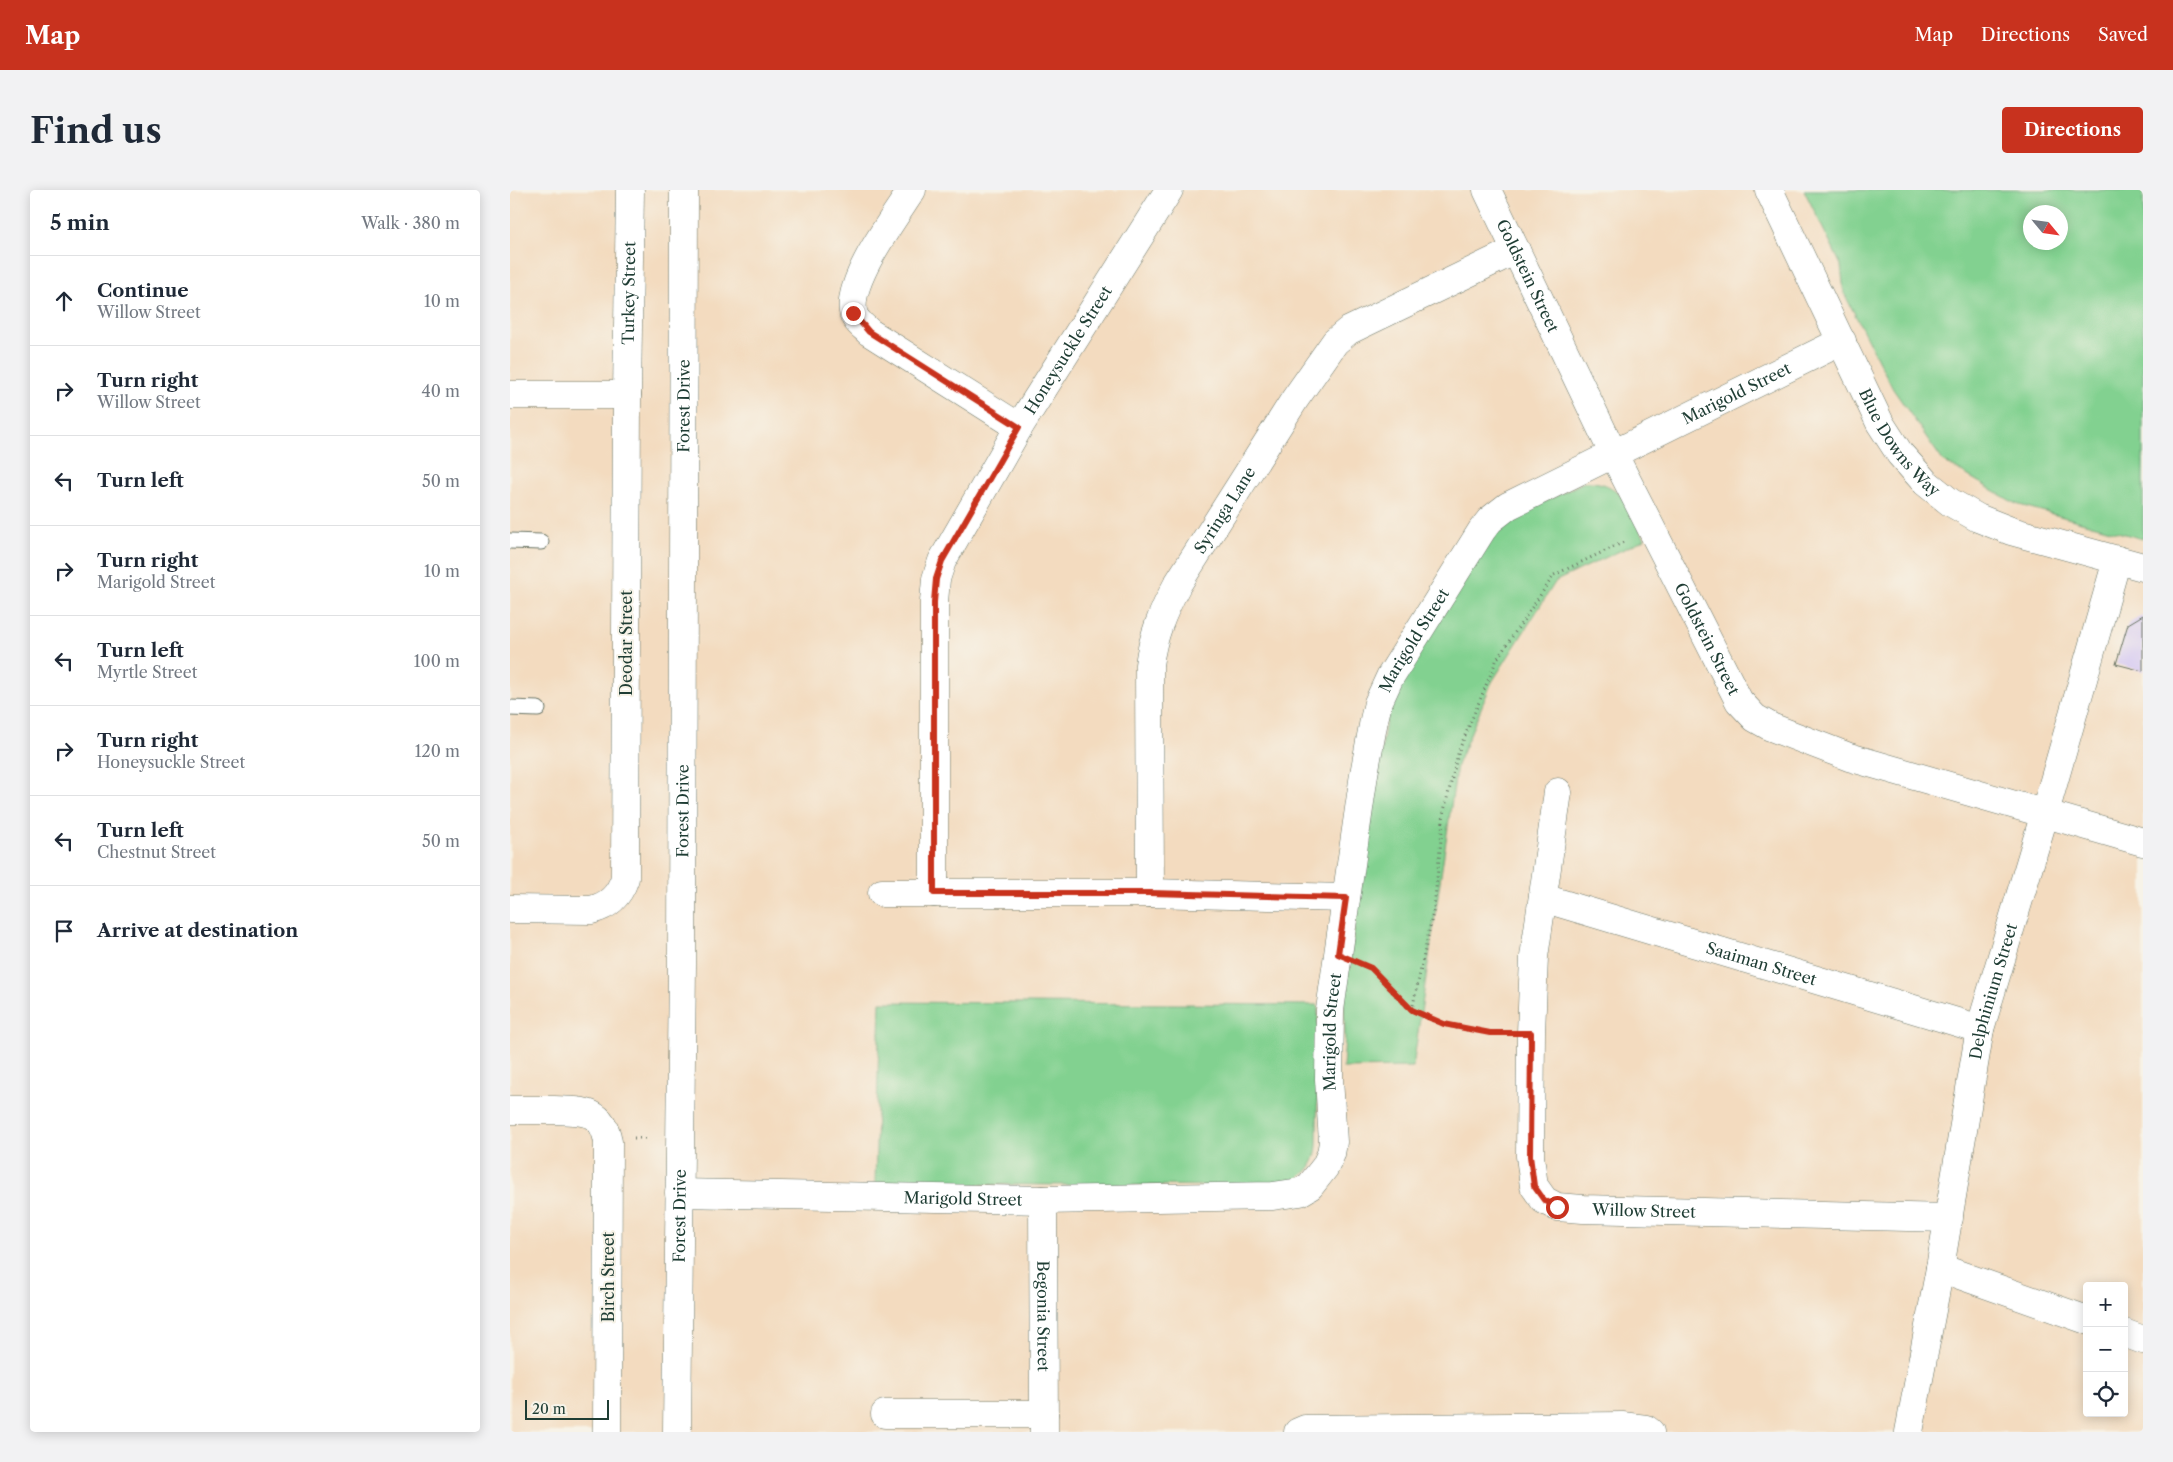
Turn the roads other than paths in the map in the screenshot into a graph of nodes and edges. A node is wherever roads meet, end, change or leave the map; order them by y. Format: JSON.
{"nodes":[{"id":1,"x":630,"y":190,"type":"edge"},
{"id":2,"x":684,"y":190,"type":"edge"},
{"id":3,"x":912,"y":190,"type":"edge"},
{"id":4,"x":1169,"y":190,"type":"edge"},
{"id":5,"x":1486,"y":190,"type":"edge"},
{"id":6,"x":1769,"y":190,"type":"edge"},
{"id":7,"x":1516,"y":250,"type":"junction"},
{"id":8,"x":1842,"y":341,"type":"junction"},
{"id":9,"x":510,"y":395,"type":"edge"},
{"id":10,"x":627,"y":395,"type":"junction"},
{"id":11,"x":1019,"y":427,"type":"junction"},
{"id":12,"x":1614,"y":455,"type":"junction"},
{"id":13,"x":510,"y":541,"type":"edge"},
{"id":14,"x":541,"y":542,"type":"dead end"},
{"id":15,"x":2117,"y":560,"type":"junction"},
{"id":16,"x":2143,"y":567,"type":"edge"},
{"id":17,"x":510,"y":708,"type":"edge"},
{"id":18,"x":538,"y":709,"type":"dead end"},
{"id":19,"x":1558,"y":792,"type":"dead end"},
{"id":20,"x":2045,"y":814,"type":"junction"},
{"id":21,"x":2143,"y":842,"type":"edge"},
{"id":22,"x":882,"y":893,"type":"dead end"},
{"id":23,"x":934,"y":893,"type":"junction"},
{"id":24,"x":1150,"y":893,"type":"junction"},
{"id":25,"x":1346,"y":898,"type":"junction"},
{"id":26,"x":1542,"y":898,"type":"junction"},
{"id":27,"x":510,"y":909,"type":"edge"},
{"id":28,"x":1980,"y":1028,"type":"junction"},
{"id":29,"x":510,"y":1110,"type":"edge"},
{"id":30,"x":679,"y":1193,"type":"junction"},
{"id":31,"x":1043,"y":1200,"type":"junction"},
{"id":32,"x":1949,"y":1218,"type":"junction"},
{"id":33,"x":1940,"y":1268,"type":"junction"},
{"id":34,"x":2083,"y":1319,"type":"edge"},
{"id":35,"x":2128,"y":1334,"type":"edge"},
{"id":36,"x":2143,"y":1340,"type":"edge"},
{"id":37,"x":885,"y":1414,"type":"dead end"},
{"id":38,"x":1044,"y":1423,"type":"edge"},
{"id":39,"x":607,"y":1432,"type":"edge"},
{"id":40,"x":677,"y":1432,"type":"edge"},
{"id":41,"x":1298,"y":1432,"type":"edge"},
{"id":42,"x":1650,"y":1432,"type":"edge"},
{"id":43,"x":1909,"y":1432,"type":"edge"}],
"edges":[{"from":1,"to":10,"type":"street","name":"Turkey Street"},
{"from":2,"to":30,"type":"street","name":"Forest Drive"},
{"from":3,"to":11,"type":"street"},
{"from":4,"to":11,"type":"street","name":"Honeysuckle Street"},
{"from":5,"to":7,"type":"street","name":"Goldstein Street"},
{"from":6,"to":8,"type":"street","name":"Blue Downs Way"},
{"from":7,"to":12,"type":"street","name":"Goldstein Street"},
{"from":7,"to":24,"type":"street","name":"Syringa Lane"},
{"from":8,"to":12,"type":"street","name":"Marigold Street"},
{"from":8,"to":15,"type":"street","name":"Blue Downs Way"},
{"from":9,"to":10,"type":"street"},
{"from":10,"to":27,"type":"street","name":"Deodar Street"},
{"from":11,"to":23,"type":"street","name":"Honeysuckle Street"},
{"from":12,"to":20,"type":"street","name":"Goldstein Street"},
{"from":12,"to":25,"type":"street","name":"Marigold Street"},
{"from":13,"to":14,"type":"lane"},
{"from":15,"to":16,"type":"street","name":"Blue Downs Way"},
{"from":15,"to":20,"type":"street","name":"Delphinium Street"},
{"from":17,"to":18,"type":"lane"},
{"from":19,"to":26,"type":"street","name":"Willow Street"},
{"from":20,"to":21,"type":"street","name":"Goldstein Street"},
{"from":20,"to":28,"type":"street","name":"Delphinium Street"},
{"from":22,"to":23,"type":"street"},
{"from":23,"to":24,"type":"street"},
{"from":24,"to":25,"type":"street"},
{"from":25,"to":31,"type":"street","name":"Marigold Street"},
{"from":26,"to":28,"type":"street","name":"Saaiman Street"},
{"from":26,"to":32,"type":"street","name":"Willow Street"},
{"from":28,"to":32,"type":"street","name":"Delphinium Street"},
{"from":29,"to":39,"type":"street","name":"Birch Street"},
{"from":30,"to":31,"type":"street","name":"Marigold Street"},
{"from":30,"to":40,"type":"street","name":"Forest Drive"},
{"from":31,"to":38,"type":"street","name":"Begonia Street"},
{"from":32,"to":33,"type":"street","name":"Delphinium Street"},
{"from":33,"to":34,"type":"street"},
{"from":33,"to":43,"type":"street","name":"Delphinium Street"},
{"from":35,"to":36,"type":"street"},
{"from":37,"to":38,"type":"street"},
{"from":41,"to":42,"type":"street"}]}
